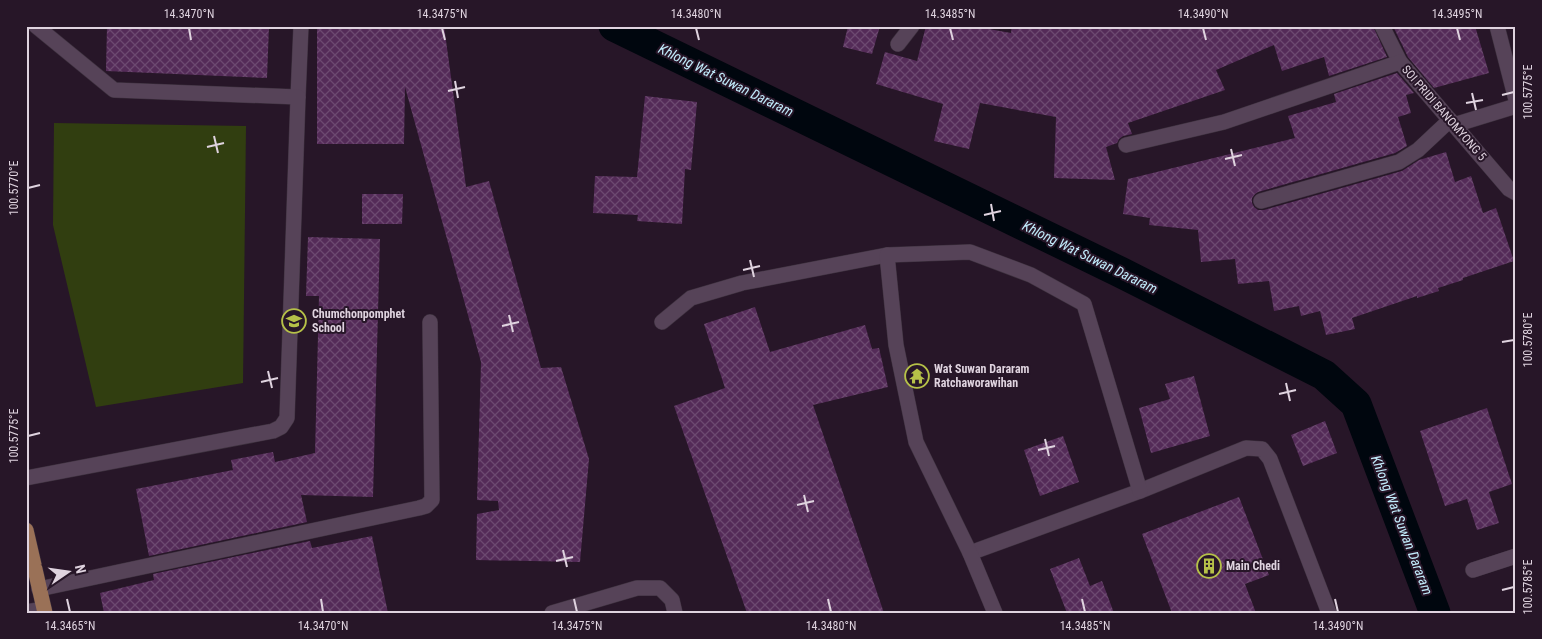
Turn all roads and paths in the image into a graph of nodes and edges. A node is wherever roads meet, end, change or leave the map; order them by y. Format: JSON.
{"nodes":[{"id":1,"x":36,"y":26,"type":"edge"},
{"id":2,"x":301,"y":26,"type":"edge"},
{"id":3,"x":912,"y":26,"type":"edge"},
{"id":4,"x":1382,"y":26,"type":"edge"},
{"id":5,"x":1497,"y":26,"type":"edge"},
{"id":6,"x":898,"y":44,"type":"dead end"},
{"id":7,"x":1400,"y":62,"type":"junction"},
{"id":8,"x":298,"y":97,"type":"junction"},
{"id":9,"x":1516,"y":100,"type":"edge"},
{"id":10,"x":1516,"y":106,"type":"edge"},
{"id":11,"x":1452,"y":122,"type":"junction"},
{"id":12,"x":1126,"y":145,"type":"dead end"},
{"id":13,"x":1516,"y":193,"type":"edge"},
{"id":14,"x":1261,"y":201,"type":"dead end"},
{"id":15,"x":887,"y":255,"type":"junction"},
{"id":16,"x":430,"y":322,"type":"dead end"},
{"id":17,"x":662,"y":322,"type":"dead end"},
{"id":18,"x":26,"y":478,"type":"edge"},
{"id":19,"x":1140,"y":491,"type":"junction"},
{"id":20,"x":26,"y":530,"type":"edge"},
{"id":21,"x":970,"y":553,"type":"junction"},
{"id":22,"x":1516,"y":556,"type":"edge"},
{"id":23,"x":1473,"y":570,"type":"dead end"},
{"id":24,"x":39,"y":589,"type":"junction"},
{"id":25,"x":44,"y":611,"type":"edge"},
{"id":26,"x":26,"y":612,"type":"edge"},
{"id":27,"x":552,"y":613,"type":"edge"},
{"id":28,"x":675,"y":613,"type":"edge"},
{"id":29,"x":995,"y":613,"type":"edge"},
{"id":30,"x":1329,"y":613,"type":"edge"}],
"edges":[{"from":1,"to":8,"type":"street"},
{"from":2,"to":8,"type":"street"},
{"from":3,"to":6,"type":"street"},
{"from":4,"to":7,"type":"street","name":"SOI PRIDI BANOMYONG 5"},
{"from":5,"to":9,"type":"street"},
{"from":7,"to":11,"type":"street","name":"SOI PRIDI BANOMYONG 5"},
{"from":7,"to":12,"type":"street"},
{"from":8,"to":18,"type":"street"},
{"from":10,"to":11,"type":"street"},
{"from":11,"to":13,"type":"street","name":"SOI PRIDI BANOMYONG 5"},
{"from":11,"to":14,"type":"street"},
{"from":15,"to":17,"type":"street"},
{"from":15,"to":19,"type":"street"},
{"from":15,"to":21,"type":"street"},
{"from":16,"to":24,"type":"street"},
{"from":19,"to":21,"type":"street"},
{"from":19,"to":30,"type":"street"},
{"from":20,"to":24,"type":"main road"},
{"from":21,"to":29,"type":"street"},
{"from":22,"to":23,"type":"street"},
{"from":24,"to":25,"type":"main road"},
{"from":25,"to":26,"type":"street"},
{"from":27,"to":28,"type":"street"}]}
